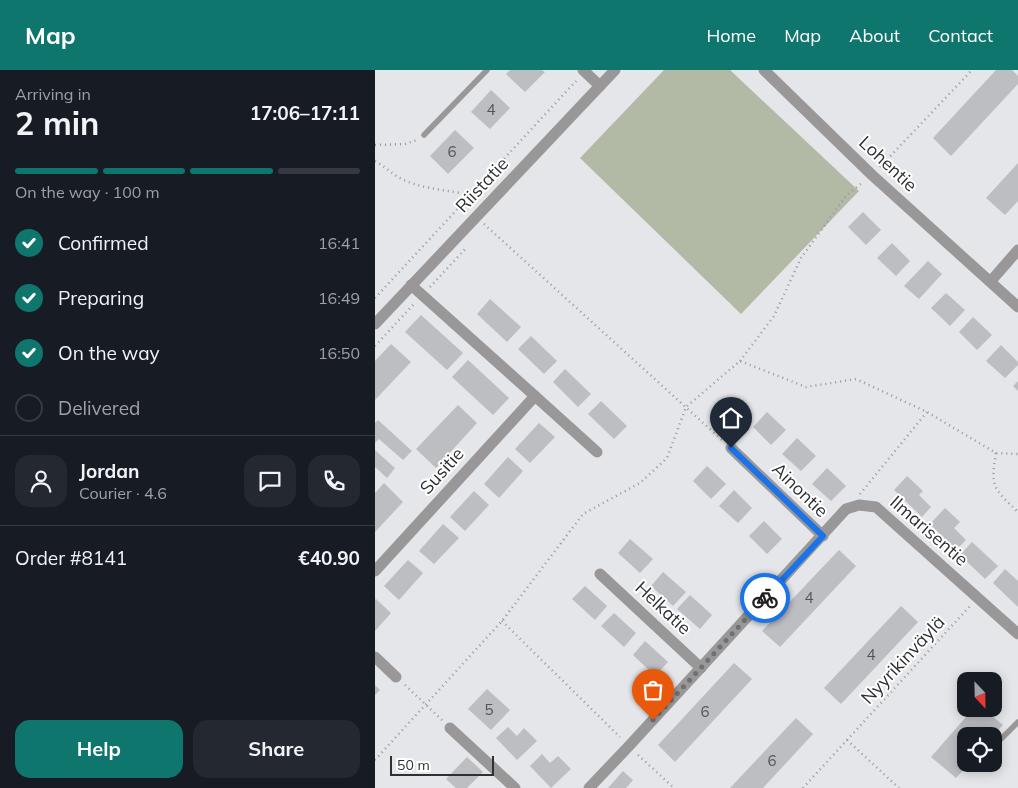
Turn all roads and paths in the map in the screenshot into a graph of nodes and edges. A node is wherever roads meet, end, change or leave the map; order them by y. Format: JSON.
{"nodes":[{"id":1,"x":487,"y":70,"type":"edge"},
{"id":2,"x":615,"y":70,"type":"edge"},
{"id":3,"x":764,"y":70,"type":"edge"},
{"id":4,"x":972,"y":70,"type":"edge"},
{"id":5,"x":584,"y":71,"type":"edge"},
{"id":6,"x":600,"y":86,"type":"junction"},
{"id":7,"x":424,"y":135,"type":"joint"},
{"id":8,"x":375,"y":145,"type":"edge"},
{"id":9,"x":375,"y":161,"type":"edge"},
{"id":10,"x":872,"y":175,"type":"junction"},
{"id":11,"x":471,"y":195,"type":"junction"},
{"id":12,"x":476,"y":217,"type":"junction"},
{"id":13,"x":1018,"y":250,"type":"edge"},
{"id":14,"x":991,"y":281,"type":"junction"},
{"id":15,"x":411,"y":285,"type":"junction"},
{"id":16,"x":375,"y":298,"type":"edge"},
{"id":17,"x":1018,"y":307,"type":"edge"},
{"id":18,"x":375,"y":324,"type":"edge"},
{"id":19,"x":740,"y":361,"type":"junction"},
{"id":20,"x":535,"y":396,"type":"junction"},
{"id":21,"x":686,"y":407,"type":"junction"},
{"id":22,"x":927,"y":412,"type":"junction"},
{"id":23,"x":731,"y":448,"type":"joint"},
{"id":24,"x":597,"y":452,"type":"dead end"},
{"id":25,"x":996,"y":453,"type":"junction"},
{"id":26,"x":1018,"y":454,"type":"edge"},
{"id":27,"x":859,"y":505,"type":"junction"},
{"id":28,"x":1018,"y":512,"type":"edge"},
{"id":29,"x":823,"y":536,"type":"junction"},
{"id":30,"x":375,"y":571,"type":"edge"},
{"id":31,"x":600,"y":574,"type":"dead end"},
{"id":32,"x":978,"y":598,"type":"junction"},
{"id":33,"x":502,"y":621,"type":"junction"},
{"id":34,"x":1018,"y":634,"type":"edge"},
{"id":35,"x":375,"y":657,"type":"edge"},
{"id":36,"x":701,"y":668,"type":"junction"},
{"id":37,"x":396,"y":677,"type":"joint"},
{"id":38,"x":426,"y":704,"type":"junction"},
{"id":39,"x":1018,"y":722,"type":"edge"},
{"id":40,"x":451,"y":728,"type":"joint"},
{"id":41,"x":1002,"y":738,"type":"edge"},
{"id":42,"x":847,"y":740,"type":"junction"},
{"id":43,"x":629,"y":746,"type":"junction"},
{"id":44,"x":375,"y":760,"type":"edge"},
{"id":45,"x":505,"y":779,"type":"junction"},
{"id":46,"x":497,"y":788,"type":"edge"},
{"id":47,"x":515,"y":788,"type":"edge"},
{"id":48,"x":589,"y":788,"type":"edge"},
{"id":49,"x":674,"y":788,"type":"edge"},
{"id":50,"x":803,"y":788,"type":"edge"},
{"id":51,"x":899,"y":788,"type":"edge"}],
"edges":[{"from":1,"to":7,"type":"lane"},
{"from":2,"to":6,"type":"street","name":"Riistatie"},
{"from":3,"to":10,"type":"street","name":"Lohentie"},
{"from":4,"to":10,"type":"path"},
{"from":5,"to":6,"type":"street"},
{"from":5,"to":11,"type":"path"},
{"from":6,"to":12,"type":"street","name":"Riistatie"},
{"from":7,"to":8,"type":"path"},
{"from":9,"to":11,"type":"path"},
{"from":10,"to":14,"type":"street","name":"Lohentie"},
{"from":10,"to":19,"type":"path"},
{"from":11,"to":16,"type":"path"},
{"from":12,"to":15,"type":"street","name":"Riistatie"},
{"from":12,"to":21,"type":"path"},
{"from":13,"to":14,"type":"street"},
{"from":14,"to":17,"type":"street","name":"Lohentie"},
{"from":15,"to":18,"type":"street","name":"Riistatie"},
{"from":15,"to":20,"type":"street"},
{"from":19,"to":21,"type":"path"},
{"from":19,"to":22,"type":"path"},
{"from":20,"to":24,"type":"street"},
{"from":20,"to":30,"type":"street","name":"Susitie"},
{"from":21,"to":23,"type":"path"},
{"from":21,"to":33,"type":"path"},
{"from":22,"to":25,"type":"path"},
{"from":22,"to":27,"type":"path"},
{"from":23,"to":29,"type":"street","name":"Ainontie"},
{"from":25,"to":26,"type":"path"},
{"from":25,"to":28,"type":"path"},
{"from":27,"to":29,"type":"street"},
{"from":27,"to":32,"type":"street","name":"Ilmarisentie"},
{"from":29,"to":36,"type":"street"},
{"from":31,"to":36,"type":"street","name":"Helkatie"},
{"from":32,"to":34,"type":"street","name":"Ilmarisentie"},
{"from":32,"to":42,"type":"path","name":"Nyyrikinväylä"},
{"from":33,"to":38,"type":"path"},
{"from":33,"to":43,"type":"path"},
{"from":35,"to":37,"type":"street"},
{"from":36,"to":43,"type":"street"},
{"from":37,"to":38,"type":"path"},
{"from":38,"to":40,"type":"path"},
{"from":38,"to":44,"type":"path"},
{"from":39,"to":41,"type":"lane"},
{"from":40,"to":45,"type":"street"},
{"from":42,"to":50,"type":"path","name":"Nyyrikinväylä"},
{"from":42,"to":51,"type":"path"},
{"from":43,"to":48,"type":"street"},
{"from":43,"to":49,"type":"path"},
{"from":45,"to":46,"type":"street"},
{"from":45,"to":47,"type":"street"}]}
